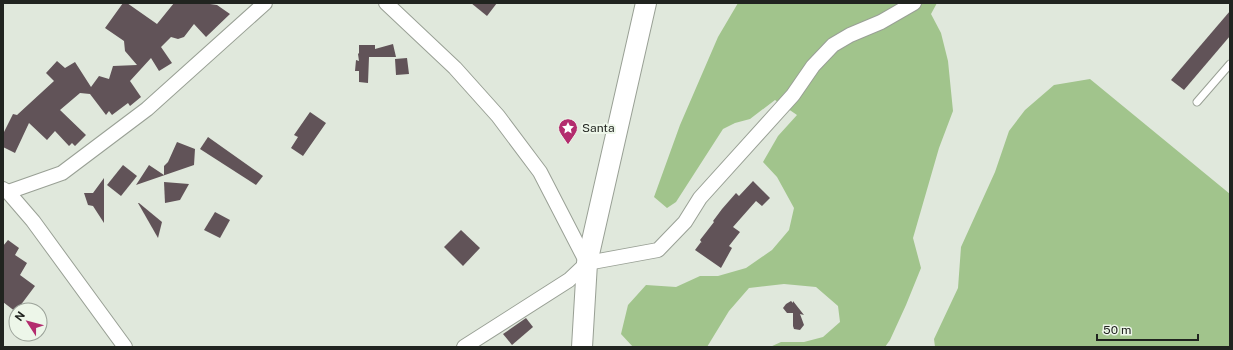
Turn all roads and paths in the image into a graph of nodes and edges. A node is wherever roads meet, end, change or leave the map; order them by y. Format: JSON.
{"nodes":[{"id":1,"x":265,"y":3,"type":"edge"},
{"id":2,"x":386,"y":3,"type":"edge"},
{"id":3,"x":646,"y":3,"type":"edge"},
{"id":4,"x":914,"y":3,"type":"edge"},
{"id":5,"x":1230,"y":64,"type":"edge"},
{"id":6,"x":1197,"y":102,"type":"dead end"},
{"id":7,"x":6,"y":191,"type":"edge"},
{"id":8,"x":587,"y":263,"type":"junction"},
{"id":9,"x":126,"y":347,"type":"edge"},
{"id":10,"x":464,"y":347,"type":"edge"},
{"id":11,"x":582,"y":347,"type":"edge"}],
"edges":[{"from":1,"to":7,"type":"street"},
{"from":2,"to":8,"type":"street"},
{"from":3,"to":8,"type":"main road"},
{"from":4,"to":8,"type":"street"},
{"from":5,"to":6,"type":"lane"},
{"from":7,"to":9,"type":"street"},
{"from":8,"to":10,"type":"street"},
{"from":8,"to":11,"type":"main road"}]}
